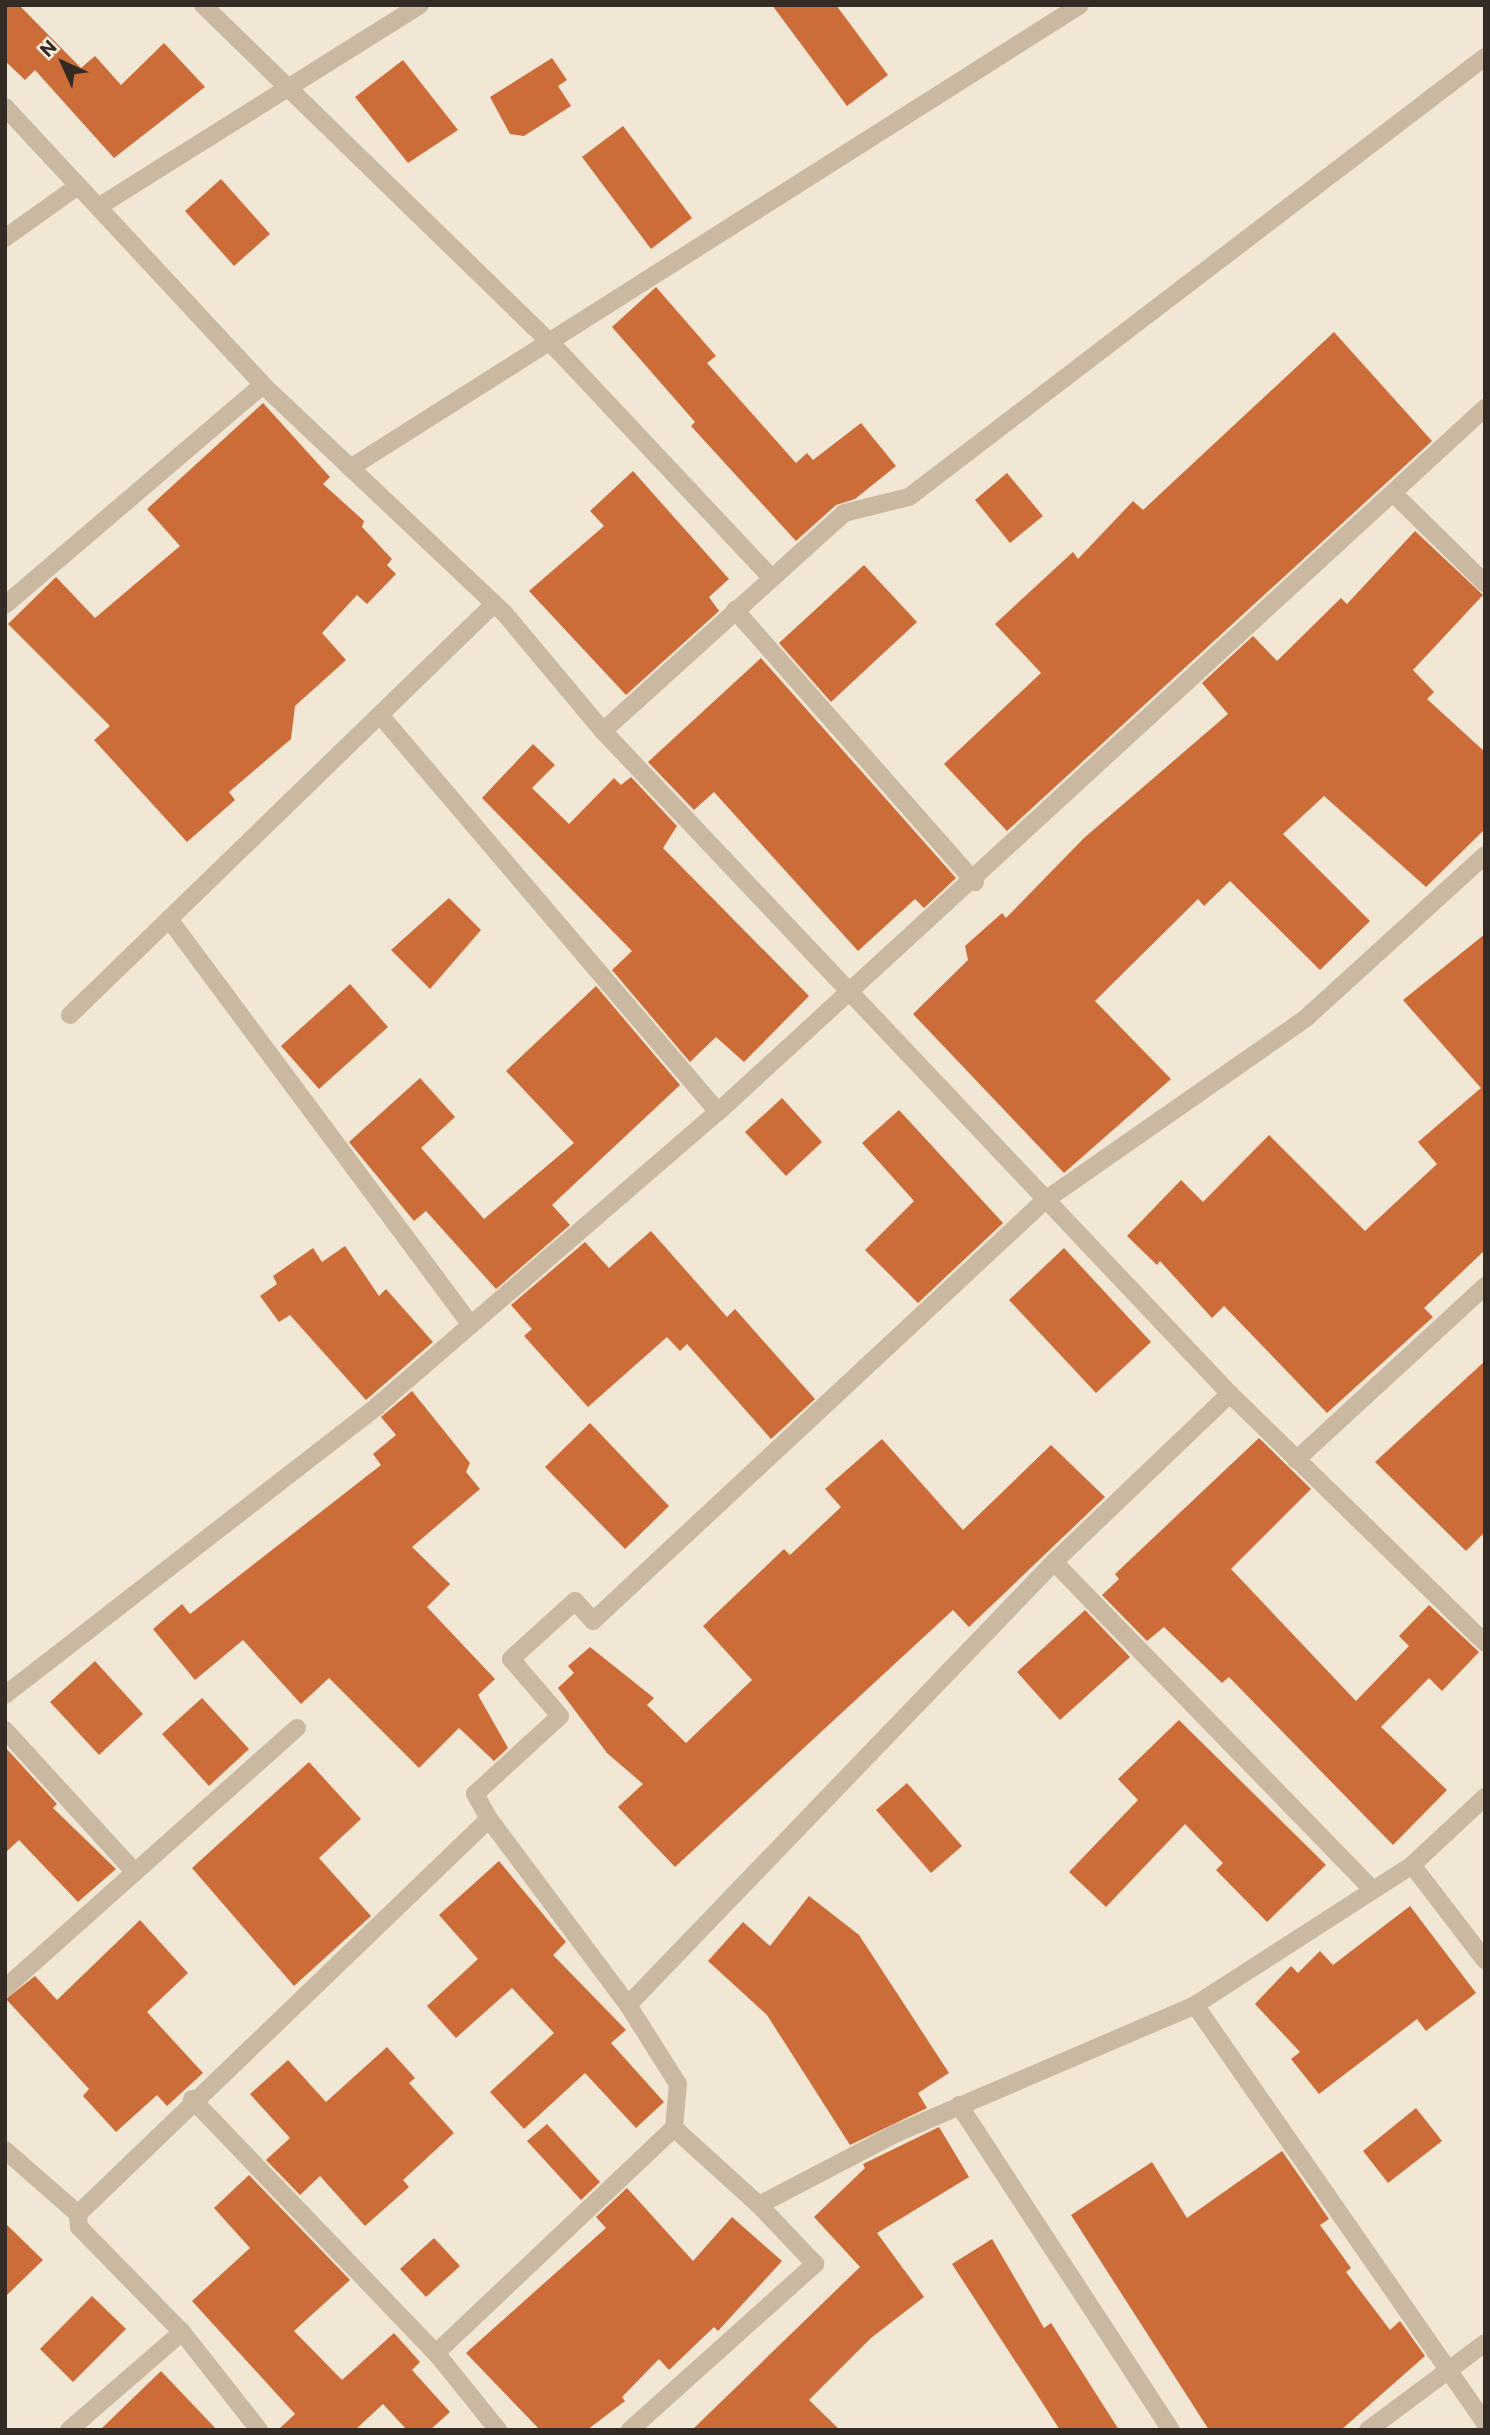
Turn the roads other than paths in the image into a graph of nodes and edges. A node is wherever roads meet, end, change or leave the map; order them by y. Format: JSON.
{"nodes":[{"id":1,"x":203,"y":5,"type":"edge"},
{"id":2,"x":420,"y":5,"type":"edge"},
{"id":3,"x":1080,"y":5,"type":"edge"},
{"id":4,"x":1485,"y":57,"type":"edge"},
{"id":5,"x":288,"y":89,"type":"junction"},
{"id":6,"x":5,"y":107,"type":"edge"},
{"id":7,"x":78,"y":186,"type":"junction"},
{"id":8,"x":98,"y":207,"type":"junction"},
{"id":9,"x":5,"y":238,"type":"edge"},
{"id":10,"x":551,"y":343,"type":"junction"},
{"id":11,"x":263,"y":385,"type":"junction"},
{"id":12,"x":1485,"y":408,"type":"edge"},
{"id":13,"x":350,"y":468,"type":"junction"},
{"id":14,"x":1393,"y":493,"type":"junction"},
{"id":15,"x":771,"y":577,"type":"junction"},
{"id":16,"x":1485,"y":583,"type":"edge"},
{"id":17,"x":494,"y":604,"type":"junction"},
{"id":18,"x":5,"y":605,"type":"edge"},
{"id":19,"x":735,"y":610,"type":"junction"},
{"id":20,"x":380,"y":715,"type":"junction"},
{"id":21,"x":603,"y":731,"type":"junction"},
{"id":22,"x":1485,"y":855,"type":"edge"},
{"id":23,"x":975,"y":882,"type":"junction"},
{"id":24,"x":169,"y":919,"type":"junction"},
{"id":25,"x":850,"y":993,"type":"junction"},
{"id":26,"x":70,"y":1015,"type":"dead end"},
{"id":27,"x":718,"y":1112,"type":"junction"},
{"id":28,"x":1044,"y":1201,"type":"junction"},
{"id":29,"x":1485,"y":1286,"type":"edge"},
{"id":30,"x":471,"y":1325,"type":"junction"},
{"id":31,"x":1230,"y":1394,"type":"junction"},
{"id":32,"x":1296,"y":1460,"type":"junction"},
{"id":33,"x":1054,"y":1562,"type":"junction"},
{"id":34,"x":1485,"y":1643,"type":"edge"},
{"id":35,"x":5,"y":1695,"type":"edge"},
{"id":36,"x":297,"y":1728,"type":"dead end"},
{"id":37,"x":5,"y":1730,"type":"edge"},
{"id":38,"x":1485,"y":1797,"type":"edge"},
{"id":39,"x":489,"y":1819,"type":"junction"},
{"id":40,"x":1412,"y":1865,"type":"junction"},
{"id":41,"x":133,"y":1870,"type":"junction"},
{"id":42,"x":1372,"y":1889,"type":"junction"},
{"id":43,"x":1485,"y":1960,"type":"edge"},
{"id":44,"x":5,"y":1988,"type":"edge"},
{"id":45,"x":628,"y":2005,"type":"junction"},
{"id":46,"x":1195,"y":2005,"type":"junction"},
{"id":47,"x":192,"y":2099,"type":"junction"},
{"id":48,"x":959,"y":2105,"type":"junction"},
{"id":49,"x":674,"y":2128,"type":"junction"},
{"id":50,"x":5,"y":2150,"type":"edge"},
{"id":51,"x":759,"y":2205,"type":"junction"},
{"id":52,"x":78,"y":2214,"type":"junction"},
{"id":53,"x":182,"y":2332,"type":"junction"},
{"id":54,"x":1485,"y":2343,"type":"edge"},
{"id":55,"x":436,"y":2353,"type":"junction"},
{"id":56,"x":1446,"y":2368,"type":"junction"},
{"id":57,"x":1485,"y":2423,"type":"edge"},
{"id":58,"x":69,"y":2430,"type":"edge"},
{"id":59,"x":259,"y":2430,"type":"edge"},
{"id":60,"x":498,"y":2430,"type":"edge"},
{"id":61,"x":630,"y":2430,"type":"edge"},
{"id":62,"x":1171,"y":2430,"type":"edge"},
{"id":63,"x":1368,"y":2430,"type":"edge"}],
"edges":[{"from":1,"to":5,"type":"street"},
{"from":2,"to":5,"type":"street"},
{"from":3,"to":10,"type":"street"},
{"from":4,"to":15,"type":"street"},
{"from":5,"to":8,"type":"street"},
{"from":5,"to":10,"type":"street"},
{"from":6,"to":7,"type":"street"},
{"from":7,"to":8,"type":"street"},
{"from":7,"to":9,"type":"street"},
{"from":8,"to":11,"type":"street"},
{"from":10,"to":13,"type":"street"},
{"from":10,"to":15,"type":"street"},
{"from":11,"to":13,"type":"street"},
{"from":11,"to":18,"type":"street"},
{"from":12,"to":14,"type":"street"},
{"from":13,"to":17,"type":"street"},
{"from":14,"to":16,"type":"street"},
{"from":14,"to":23,"type":"street"},
{"from":15,"to":19,"type":"street"},
{"from":17,"to":20,"type":"street"},
{"from":17,"to":21,"type":"street"},
{"from":19,"to":21,"type":"street"},
{"from":19,"to":23,"type":"street"},
{"from":20,"to":24,"type":"street"},
{"from":20,"to":27,"type":"street"},
{"from":21,"to":25,"type":"street"},
{"from":22,"to":28,"type":"street"},
{"from":23,"to":25,"type":"street"},
{"from":24,"to":26,"type":"street"},
{"from":24,"to":30,"type":"street"},
{"from":25,"to":27,"type":"street"},
{"from":25,"to":28,"type":"street"},
{"from":27,"to":30,"type":"street"},
{"from":28,"to":31,"type":"street"},
{"from":28,"to":39,"type":"street"},
{"from":29,"to":32,"type":"street"},
{"from":30,"to":35,"type":"street"},
{"from":31,"to":32,"type":"street"},
{"from":31,"to":33,"type":"street"},
{"from":32,"to":34,"type":"street"},
{"from":33,"to":42,"type":"street"},
{"from":33,"to":45,"type":"street"},
{"from":36,"to":41,"type":"street"},
{"from":37,"to":41,"type":"street"},
{"from":38,"to":40,"type":"street"},
{"from":39,"to":45,"type":"street"},
{"from":39,"to":47,"type":"street"},
{"from":40,"to":42,"type":"street"},
{"from":40,"to":43,"type":"street"},
{"from":41,"to":44,"type":"street"},
{"from":42,"to":46,"type":"street"},
{"from":45,"to":49,"type":"street"},
{"from":46,"to":48,"type":"street"},
{"from":46,"to":56,"type":"street"},
{"from":47,"to":52,"type":"street"},
{"from":47,"to":55,"type":"street"},
{"from":48,"to":51,"type":"street"},
{"from":48,"to":62,"type":"street"},
{"from":49,"to":51,"type":"street"},
{"from":49,"to":55,"type":"street"},
{"from":50,"to":52,"type":"street"},
{"from":51,"to":61,"type":"street"},
{"from":52,"to":53,"type":"street"},
{"from":53,"to":58,"type":"street"},
{"from":53,"to":59,"type":"street"},
{"from":54,"to":56,"type":"street"},
{"from":55,"to":60,"type":"street"},
{"from":56,"to":57,"type":"street"},
{"from":56,"to":63,"type":"street"}]}
